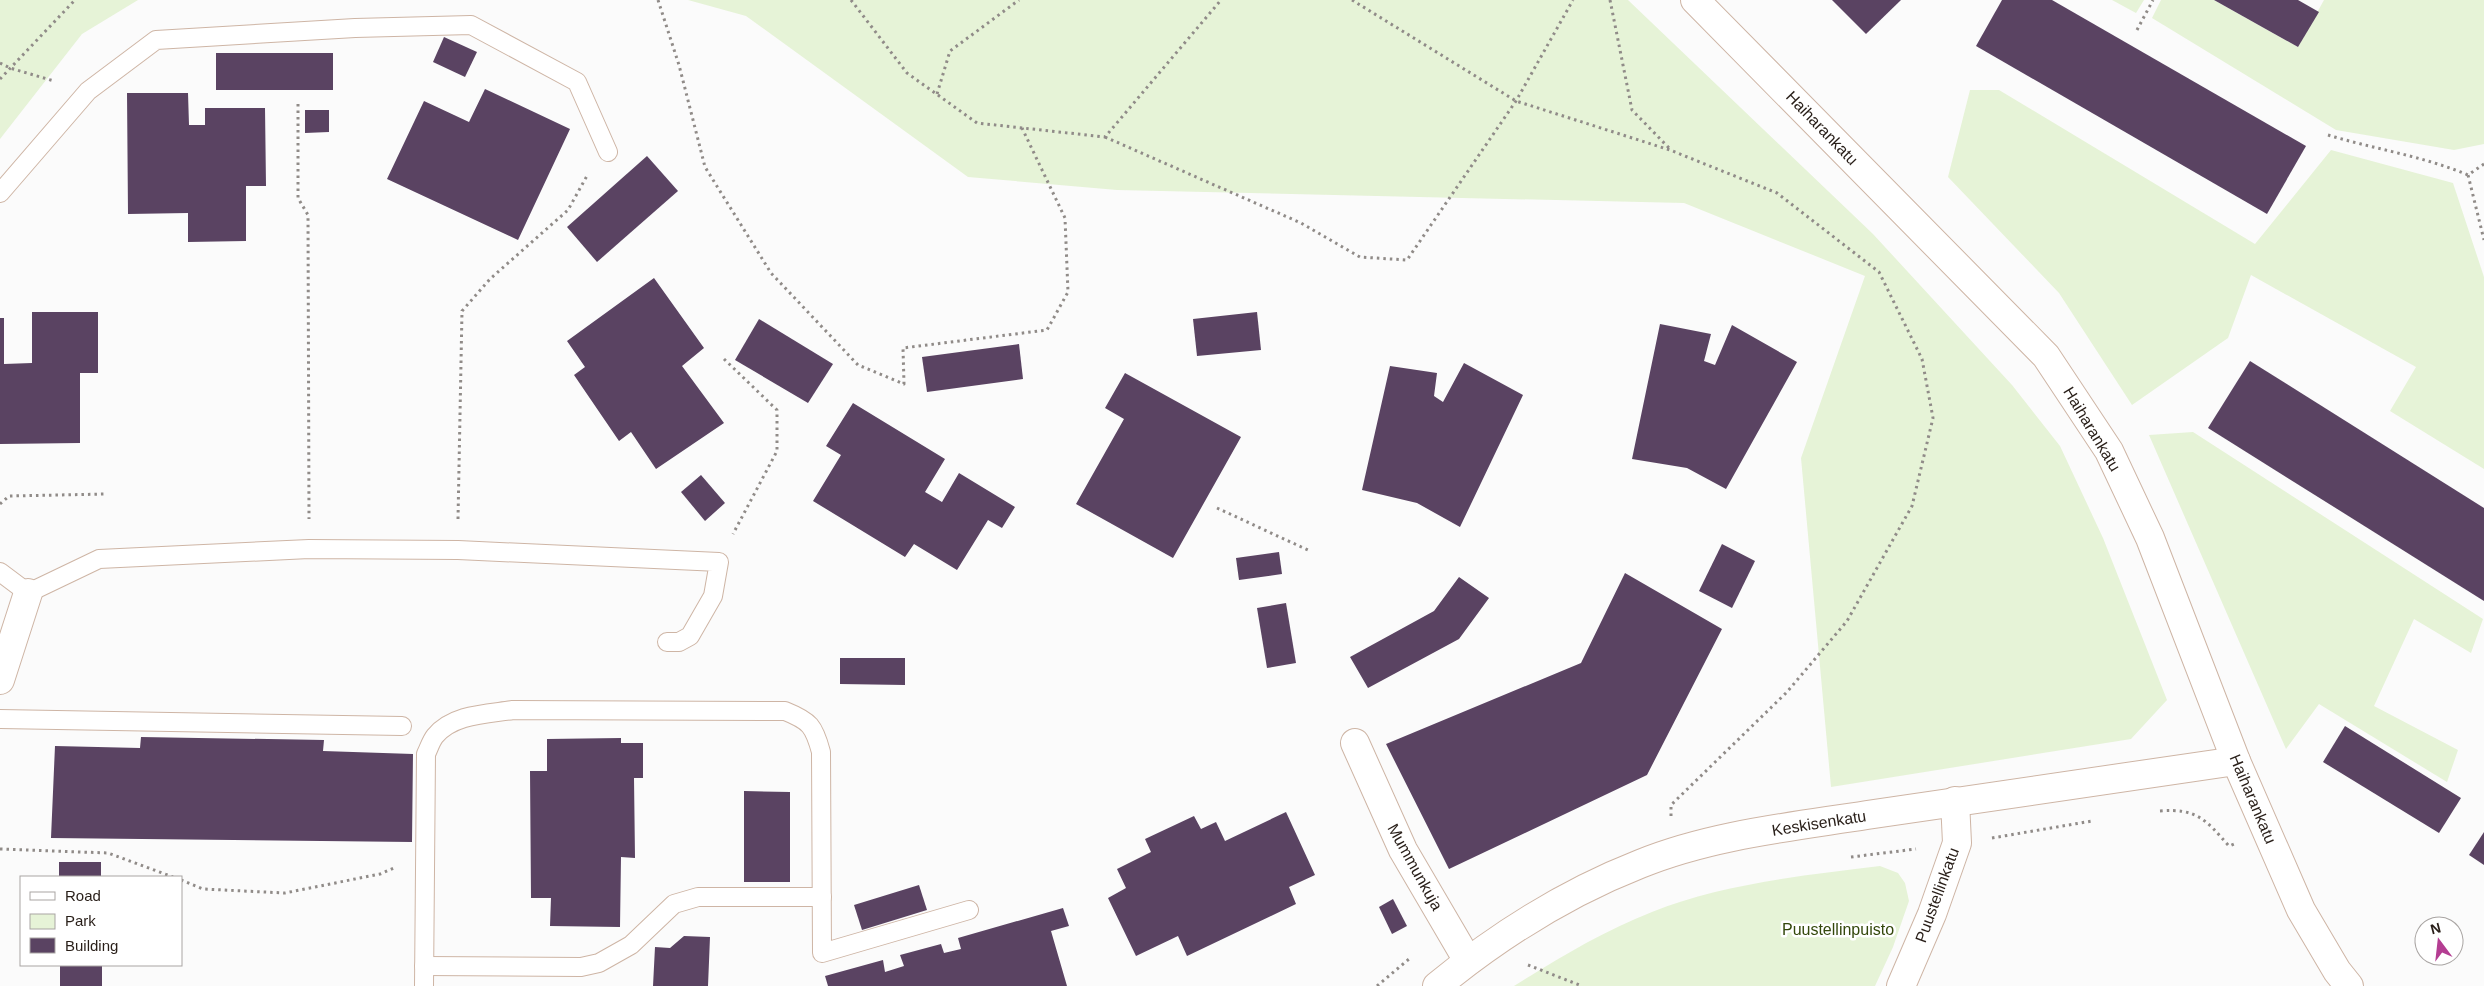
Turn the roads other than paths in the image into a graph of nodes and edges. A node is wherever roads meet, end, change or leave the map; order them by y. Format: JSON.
{"nodes":[{"id":1,"x":1695,"y":0,"type":"edge"},
{"id":2,"x":608,"y":152,"type":"road end"},
{"id":3,"x":0,"y":193,"type":"edge"},
{"id":4,"x":0,"y":572,"type":"edge"},
{"id":5,"x":28,"y":593,"type":"junction"},
{"id":6,"x":667,"y":642,"type":"dead end"},
{"id":7,"x":0,"y":680,"type":"edge"},
{"id":8,"x":0,"y":719,"type":"edge"},
{"id":9,"x":402,"y":726,"type":"dead end"},
{"id":10,"x":1355,"y":743,"type":"dead end"},
{"id":11,"x":2236,"y":761,"type":"junction"},
{"id":12,"x":1955,"y":802,"type":"junction"},
{"id":13,"x":822,"y":897,"type":"junction"},
{"id":14,"x":969,"y":910,"type":"dead end"},
{"id":15,"x":1468,"y":961,"type":"junction"},
{"id":16,"x":424,"y":966,"type":"junction"},
{"id":17,"x":424,"y":986,"type":"edge"},
{"id":18,"x":1437,"y":986,"type":"edge"},
{"id":19,"x":1902,"y":986,"type":"edge"},
{"id":20,"x":2349,"y":986,"type":"edge"}],
"edges":[{"from":1,"to":11,"type":"street","name":"Haiharankatu"},
{"from":2,"to":3,"type":"lane"},
{"from":4,"to":5,"type":"lane"},
{"from":5,"to":6,"type":"lane"},
{"from":5,"to":7,"type":"street"},
{"from":8,"to":9,"type":"lane"},
{"from":10,"to":15,"type":"street","name":"Mummunkuja"},
{"from":11,"to":12,"type":"street","name":"Keskisenkatu"},
{"from":11,"to":20,"type":"street","name":"Haiharankatu"},
{"from":12,"to":15,"type":"street","name":"Keskisenkatu"},
{"from":12,"to":19,"type":"street","name":"Puustellinkatu"},
{"from":13,"to":14,"type":"lane"},
{"from":13,"to":16,"type":"lane"},
{"from":13,"to":16,"type":"lane"},
{"from":15,"to":18,"type":"street","name":"Keskisenkatu"},
{"from":16,"to":17,"type":"lane"}]}
